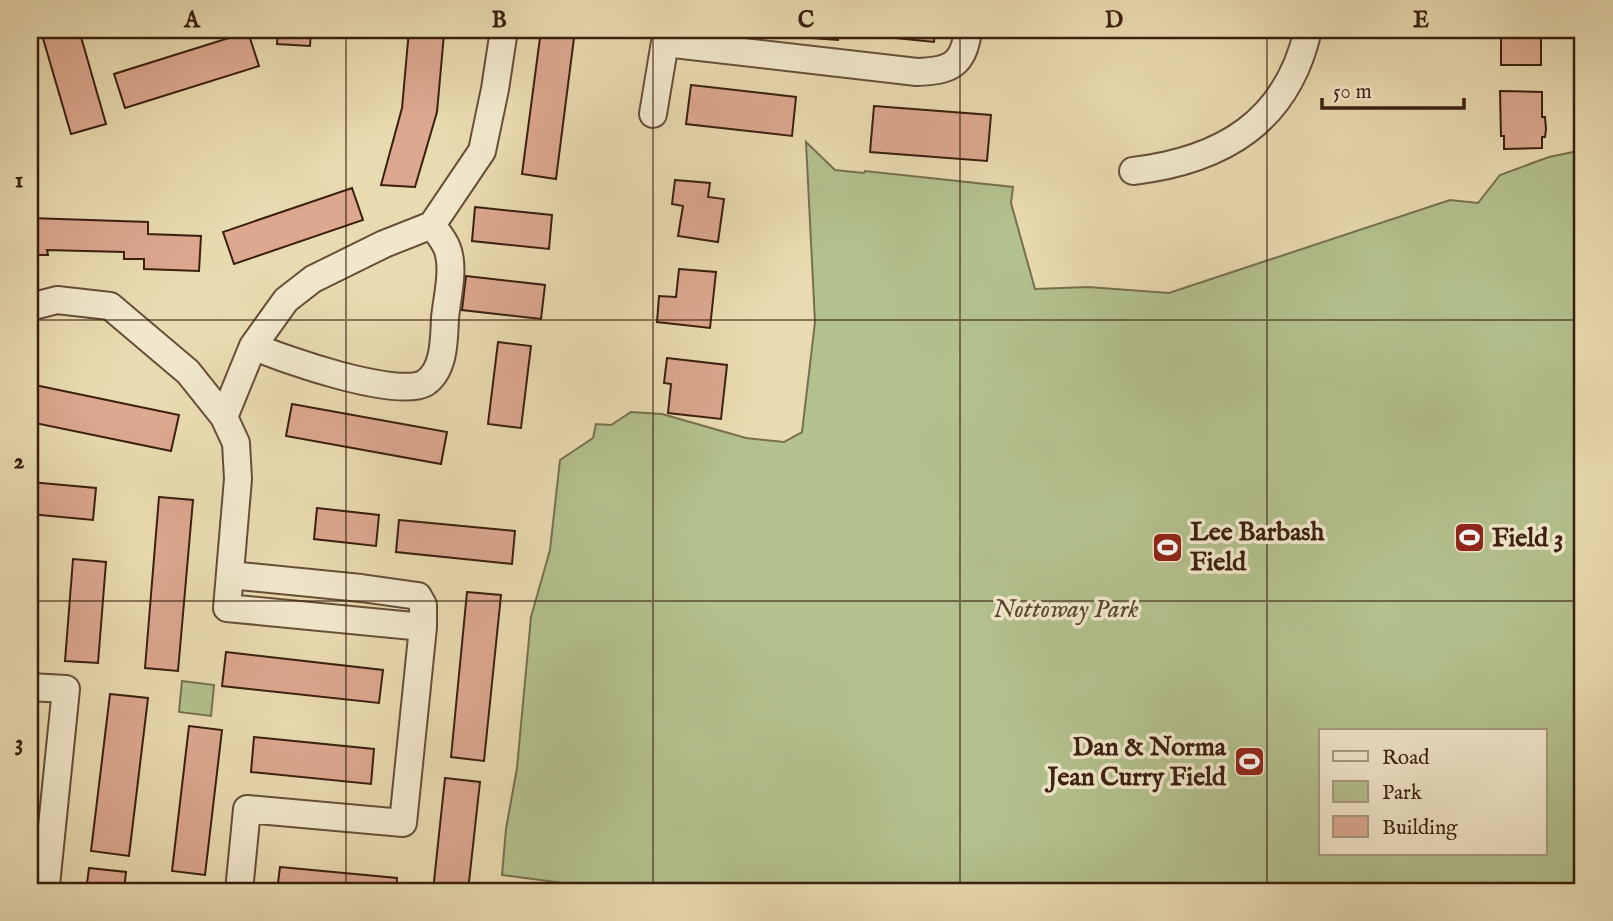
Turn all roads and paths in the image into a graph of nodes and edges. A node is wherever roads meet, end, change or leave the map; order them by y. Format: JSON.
{"nodes":[{"id":1,"x":504,"y":30,"type":"edge"},
{"id":2,"x":968,"y":30,"type":"edge"},
{"id":3,"x":1308,"y":30,"type":"edge"},
{"id":4,"x":666,"y":37,"type":"edge"},
{"id":5,"x":768,"y":42,"type":"edge"},
{"id":6,"x":653,"y":114,"type":"dead end"},
{"id":7,"x":1133,"y":171,"type":"dead end"},
{"id":8,"x":432,"y":225,"type":"junction"},
{"id":9,"x":30,"y":307,"type":"edge"},
{"id":10,"x":253,"y":346,"type":"junction"},
{"id":11,"x":224,"y":417,"type":"junction"},
{"id":12,"x":30,"y":687,"type":"edge"},
{"id":13,"x":41,"y":886,"type":"edge"},
{"id":14,"x":239,"y":891,"type":"edge"}],
"edges":[{"from":1,"to":8,"type":"street"},
{"from":2,"to":5,"type":"street"},
{"from":3,"to":7,"type":"street"},
{"from":4,"to":5,"type":"street"},
{"from":4,"to":6,"type":"street"},
{"from":8,"to":10,"type":"street"},
{"from":8,"to":10,"type":"street"},
{"from":9,"to":11,"type":"street"},
{"from":10,"to":11,"type":"street"},
{"from":11,"to":14,"type":"street"},
{"from":12,"to":13,"type":"street"}]}
